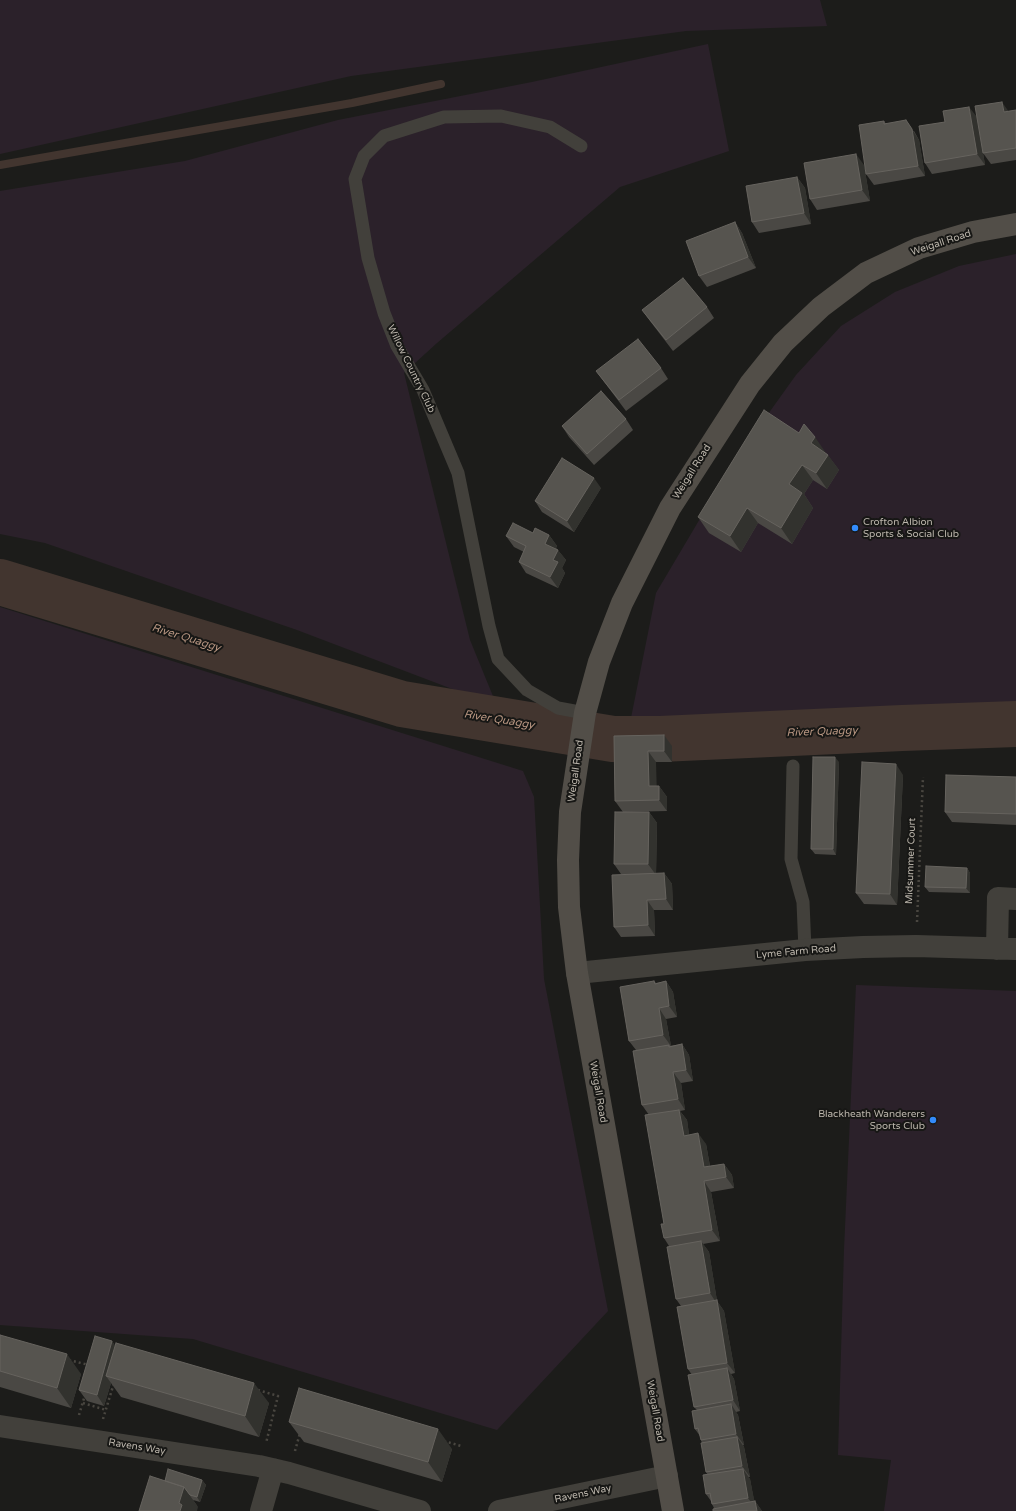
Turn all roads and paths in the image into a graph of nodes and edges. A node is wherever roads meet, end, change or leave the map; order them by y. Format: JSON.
{"nodes":[{"id":1,"x":581,"y":146,"type":"dead end"},
{"id":2,"x":1016,"y":224,"type":"edge"},
{"id":3,"x":584,"y":718,"type":"junction"},
{"id":4,"x":793,"y":766,"type":"dead end"},
{"id":5,"x":923,"y":777,"type":"dead end"},
{"id":6,"x":1016,"y":899,"type":"edge"},
{"id":7,"x":916,"y":946,"type":"junction"},
{"id":8,"x":1006,"y":949,"type":"edge"},
{"id":9,"x":805,"y":950,"type":"junction"},
{"id":10,"x":577,"y":973,"type":"junction"},
{"id":11,"x":65,"y":1359,"type":"edge"},
{"id":12,"x":93,"y":1367,"type":"edge"},
{"id":13,"x":114,"y":1380,"type":"edge"},
{"id":14,"x":87,"y":1388,"type":"edge"},
{"id":15,"x":256,"y":1390,"type":"dead end"},
{"id":16,"x":83,"y":1403,"type":"junction"},
{"id":17,"x":106,"y":1410,"type":"junction"},
{"id":18,"x":0,"y":1426,"type":"edge"},
{"id":19,"x":300,"y":1430,"type":"edge"},
{"id":20,"x":73,"y":1437,"type":"junction"},
{"id":21,"x":438,"y":1439,"type":"edge"},
{"id":22,"x":97,"y":1441,"type":"junction"},
{"id":23,"x":461,"y":1446,"type":"dead end"},
{"id":24,"x":274,"y":1469,"type":"junction"},
{"id":25,"x":667,"y":1476,"type":"junction"},
{"id":26,"x":261,"y":1511,"type":"edge"},
{"id":27,"x":420,"y":1511,"type":"edge"},
{"id":28,"x":498,"y":1511,"type":"edge"},
{"id":29,"x":673,"y":1511,"type":"edge"}],
"edges":[{"from":1,"to":3,"type":"lane","name":"Willow Country Club"},
{"from":2,"to":3,"type":"street","name":"Weigall Road"},
{"from":3,"to":10,"type":"street","name":"Weigall Road"},
{"from":4,"to":9,"type":"lane"},
{"from":5,"to":7,"type":"path","name":"Midsummer Court"},
{"from":6,"to":8,"type":"street"},
{"from":7,"to":8,"type":"street","name":"Lyme Farm Road"},
{"from":7,"to":9,"type":"street","name":"Lyme Farm Road"},
{"from":9,"to":10,"type":"street","name":"Lyme Farm Road"},
{"from":10,"to":25,"type":"street","name":"Weigall Road"},
{"from":11,"to":12,"type":"path"},
{"from":13,"to":17,"type":"path"},
{"from":14,"to":16,"type":"path"},
{"from":15,"to":24,"type":"path"},
{"from":16,"to":17,"type":"path"},
{"from":16,"to":20,"type":"path"},
{"from":17,"to":22,"type":"path"},
{"from":18,"to":20,"type":"street","name":"Ravens Way"},
{"from":19,"to":24,"type":"path"},
{"from":20,"to":22,"type":"street","name":"Ravens Way"},
{"from":21,"to":23,"type":"path"},
{"from":22,"to":24,"type":"street","name":"Ravens Way"},
{"from":24,"to":26,"type":"street"},
{"from":24,"to":27,"type":"street","name":"Ravens Way"},
{"from":25,"to":28,"type":"street","name":"Ravens Way"},
{"from":25,"to":29,"type":"street","name":"Weigall Road"}]}
